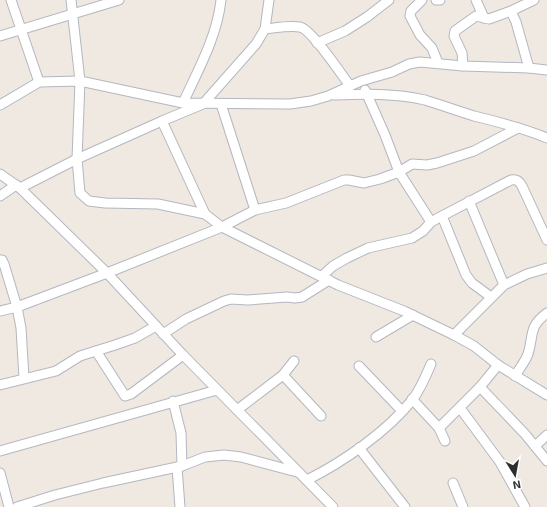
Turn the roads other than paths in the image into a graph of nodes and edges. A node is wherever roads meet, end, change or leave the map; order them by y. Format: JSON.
{"nodes":[{"id":1,"x":10,"y":0,"type":"edge"},
{"id":2,"x":71,"y":0,"type":"edge"},
{"id":3,"x":119,"y":0,"type":"edge"},
{"id":4,"x":220,"y":0,"type":"edge"},
{"id":5,"x":269,"y":0,"type":"edge"},
{"id":6,"x":389,"y":0,"type":"edge"},
{"id":7,"x":422,"y":0,"type":"edge"},
{"id":8,"x":436,"y":0,"type":"edge"},
{"id":9,"x":440,"y":0,"type":"edge"},
{"id":10,"x":476,"y":0,"type":"edge"},
{"id":11,"x":534,"y":0,"type":"edge"},
{"id":12,"x":511,"y":11,"type":"junction"},
{"id":13,"x":73,"y":14,"type":"junction"},
{"id":14,"x":484,"y":18,"type":"junction"},
{"id":15,"x":265,"y":29,"type":"junction"},
{"id":16,"x":21,"y":30,"type":"junction"},
{"id":17,"x":0,"y":36,"type":"edge"},
{"id":18,"x":317,"y":43,"type":"junction"},
{"id":19,"x":438,"y":63,"type":"junction"},
{"id":20,"x":463,"y":66,"type":"junction"},
{"id":21,"x":529,"y":68,"type":"junction"},
{"id":22,"x":547,"y":70,"type":"edge"},
{"id":23,"x":80,"y":81,"type":"junction"},
{"id":24,"x":362,"y":81,"type":"junction"},
{"id":25,"x":39,"y":82,"type":"junction"},
{"id":26,"x":350,"y":86,"type":"junction"},
{"id":27,"x":366,"y":94,"type":"junction"},
{"id":28,"x":328,"y":96,"type":"junction"},
{"id":29,"x":183,"y":103,"type":"junction"},
{"id":30,"x":203,"y":104,"type":"junction"},
{"id":31,"x":221,"y":104,"type":"junction"},
{"id":32,"x":0,"y":105,"type":"edge"},
{"id":33,"x":162,"y":121,"type":"junction"},
{"id":34,"x":518,"y":128,"type":"junction"},
{"id":35,"x":547,"y":138,"type":"edge"},
{"id":36,"x":77,"y":159,"type":"junction"},
{"id":37,"x":399,"y":172,"type":"junction"},
{"id":38,"x":0,"y":174,"type":"edge"},
{"id":39,"x":18,"y":187,"type":"junction"},
{"id":40,"x":0,"y":196,"type":"edge"},
{"id":41,"x":469,"y":201,"type":"junction"},
{"id":42,"x":255,"y":210,"type":"junction"},
{"id":43,"x":205,"y":214,"type":"junction"},
{"id":44,"x":442,"y":216,"type":"junction"},
{"id":45,"x":431,"y":222,"type":"junction"},
{"id":46,"x":222,"y":227,"type":"junction"},
{"id":47,"x":547,"y":240,"type":"edge"},
{"id":48,"x":0,"y":260,"type":"edge"},
{"id":49,"x":547,"y":268,"type":"edge"},
{"id":50,"x":107,"y":273,"type":"junction"},
{"id":51,"x":325,"y":278,"type":"junction"},
{"id":52,"x":504,"y":285,"type":"junction"},
{"id":53,"x":491,"y":297,"type":"junction"},
{"id":54,"x":17,"y":307,"type":"junction"},
{"id":55,"x":0,"y":311,"type":"edge"},
{"id":56,"x":547,"y":313,"type":"edge"},
{"id":57,"x":414,"y":315,"type":"junction"},
{"id":58,"x":156,"y":326,"type":"junction"},
{"id":59,"x":163,"y":334,"type":"junction"},
{"id":60,"x":454,"y":335,"type":"junction"},
{"id":61,"x":376,"y":337,"type":"dead end"},
{"id":62,"x":96,"y":351,"type":"junction"},
{"id":63,"x":182,"y":355,"type":"junction"},
{"id":64,"x":294,"y":361,"type":"dead end"},
{"id":65,"x":432,"y":364,"type":"dead end"},
{"id":66,"x":498,"y":365,"type":"junction"},
{"id":67,"x":359,"y":366,"type":"dead end"},
{"id":68,"x":283,"y":375,"type":"junction"},
{"id":69,"x":515,"y":376,"type":"junction"},
{"id":70,"x":24,"y":378,"type":"junction"},
{"id":71,"x":0,"y":385,"type":"edge"},
{"id":72,"x":480,"y":387,"type":"junction"},
{"id":73,"x":217,"y":390,"type":"junction"},
{"id":74,"x":547,"y":395,"type":"edge"},
{"id":75,"x":412,"y":399,"type":"junction"},
{"id":76,"x":173,"y":402,"type":"junction"},
{"id":77,"x":460,"y":408,"type":"junction"},
{"id":78,"x":237,"y":410,"type":"junction"},
{"id":79,"x":402,"y":411,"type":"junction"},
{"id":80,"x":321,"y":416,"type":"dead end"},
{"id":81,"x":439,"y":428,"type":"junction"},
{"id":82,"x":547,"y":435,"type":"edge"},
{"id":83,"x":445,"y":441,"type":"dead end"},
{"id":84,"x":535,"y":446,"type":"junction"},
{"id":85,"x":359,"y":448,"type":"junction"},
{"id":86,"x":0,"y":451,"type":"edge"},
{"id":87,"x":547,"y":461,"type":"edge"},
{"id":88,"x":180,"y":467,"type":"junction"},
{"id":89,"x":297,"y":472,"type":"junction"},
{"id":90,"x":0,"y":473,"type":"edge"},
{"id":91,"x":307,"y":480,"type":"junction"},
{"id":92,"x":453,"y":483,"type":"dead end"},
{"id":93,"x":9,"y":507,"type":"edge"},
{"id":94,"x":17,"y":507,"type":"edge"},
{"id":95,"x":180,"y":507,"type":"edge"},
{"id":96,"x":333,"y":507,"type":"edge"},
{"id":97,"x":405,"y":507,"type":"edge"},
{"id":98,"x":463,"y":507,"type":"edge"},
{"id":99,"x":525,"y":507,"type":"edge"}],
"edges":[{"from":1,"to":16,"type":"street"},
{"from":2,"to":13,"type":"street"},
{"from":3,"to":13,"type":"street"},
{"from":4,"to":29,"type":"street"},
{"from":5,"to":15,"type":"street"},
{"from":6,"to":18,"type":"street"},
{"from":7,"to":19,"type":"street"},
{"from":8,"to":9,"type":"street"},
{"from":10,"to":14,"type":"street"},
{"from":11,"to":12,"type":"street"},
{"from":12,"to":14,"type":"street"},
{"from":12,"to":21,"type":"street"},
{"from":13,"to":16,"type":"street"},
{"from":13,"to":23,"type":"street"},
{"from":14,"to":20,"type":"street"},
{"from":15,"to":18,"type":"street"},
{"from":15,"to":30,"type":"street"},
{"from":16,"to":17,"type":"street"},
{"from":16,"to":25,"type":"street"},
{"from":18,"to":26,"type":"street"},
{"from":19,"to":20,"type":"street"},
{"from":19,"to":24,"type":"street"},
{"from":20,"to":21,"type":"street"},
{"from":21,"to":22,"type":"street"},
{"from":23,"to":25,"type":"street"},
{"from":23,"to":29,"type":"street"},
{"from":23,"to":36,"type":"street"},
{"from":24,"to":26,"type":"street"},
{"from":24,"to":27,"type":"street"},
{"from":25,"to":32,"type":"street"},
{"from":26,"to":28,"type":"street"},
{"from":27,"to":28,"type":"street"},
{"from":27,"to":34,"type":"street"},
{"from":27,"to":37,"type":"street"},
{"from":28,"to":31,"type":"street"},
{"from":29,"to":30,"type":"street"},
{"from":30,"to":31,"type":"street"},
{"from":30,"to":33,"type":"street"},
{"from":31,"to":42,"type":"street"},
{"from":33,"to":36,"type":"street"},
{"from":33,"to":43,"type":"street"},
{"from":34,"to":35,"type":"street"},
{"from":34,"to":37,"type":"street"},
{"from":36,"to":39,"type":"street"},
{"from":36,"to":43,"type":"street"},
{"from":37,"to":42,"type":"street"},
{"from":37,"to":45,"type":"street"},
{"from":38,"to":39,"type":"street"},
{"from":39,"to":40,"type":"street"},
{"from":39,"to":50,"type":"street"},
{"from":41,"to":44,"type":"street"},
{"from":41,"to":47,"type":"street"},
{"from":41,"to":52,"type":"street"},
{"from":42,"to":46,"type":"street"},
{"from":43,"to":46,"type":"street"},
{"from":44,"to":45,"type":"street"},
{"from":44,"to":53,"type":"street"},
{"from":45,"to":51,"type":"street"},
{"from":46,"to":50,"type":"street"},
{"from":46,"to":51,"type":"street"},
{"from":48,"to":54,"type":"street"},
{"from":49,"to":52,"type":"street"},
{"from":50,"to":54,"type":"street"},
{"from":50,"to":58,"type":"street"},
{"from":51,"to":57,"type":"street"},
{"from":51,"to":59,"type":"street"},
{"from":52,"to":53,"type":"street"},
{"from":53,"to":60,"type":"street"},
{"from":54,"to":55,"type":"street"},
{"from":54,"to":70,"type":"street"},
{"from":56,"to":69,"type":"street"},
{"from":57,"to":60,"type":"street"},
{"from":57,"to":61,"type":"street"},
{"from":58,"to":59,"type":"street"},
{"from":58,"to":62,"type":"street"},
{"from":59,"to":63,"type":"street"},
{"from":60,"to":66,"type":"street"},
{"from":62,"to":63,"type":"street"},
{"from":62,"to":70,"type":"street"},
{"from":63,"to":73,"type":"street"},
{"from":64,"to":68,"type":"street"},
{"from":65,"to":75,"type":"street"},
{"from":66,"to":69,"type":"street"},
{"from":66,"to":72,"type":"street"},
{"from":67,"to":79,"type":"street"},
{"from":68,"to":78,"type":"street"},
{"from":68,"to":80,"type":"street"},
{"from":69,"to":74,"type":"street"},
{"from":70,"to":71,"type":"street"},
{"from":72,"to":77,"type":"street"},
{"from":72,"to":84,"type":"street"},
{"from":73,"to":76,"type":"street"},
{"from":73,"to":78,"type":"street"},
{"from":75,"to":79,"type":"street"},
{"from":75,"to":81,"type":"street"},
{"from":76,"to":86,"type":"street"},
{"from":76,"to":88,"type":"street"},
{"from":77,"to":81,"type":"street"},
{"from":77,"to":99,"type":"street"},
{"from":78,"to":89,"type":"street"},
{"from":79,"to":85,"type":"street"},
{"from":81,"to":83,"type":"street"},
{"from":82,"to":84,"type":"street"},
{"from":84,"to":87,"type":"street"},
{"from":85,"to":91,"type":"street"},
{"from":85,"to":97,"type":"street"},
{"from":88,"to":89,"type":"street"},
{"from":88,"to":94,"type":"street"},
{"from":88,"to":95,"type":"street"},
{"from":89,"to":91,"type":"street"},
{"from":90,"to":93,"type":"street"},
{"from":91,"to":96,"type":"street"},
{"from":92,"to":98,"type":"street"}]}
